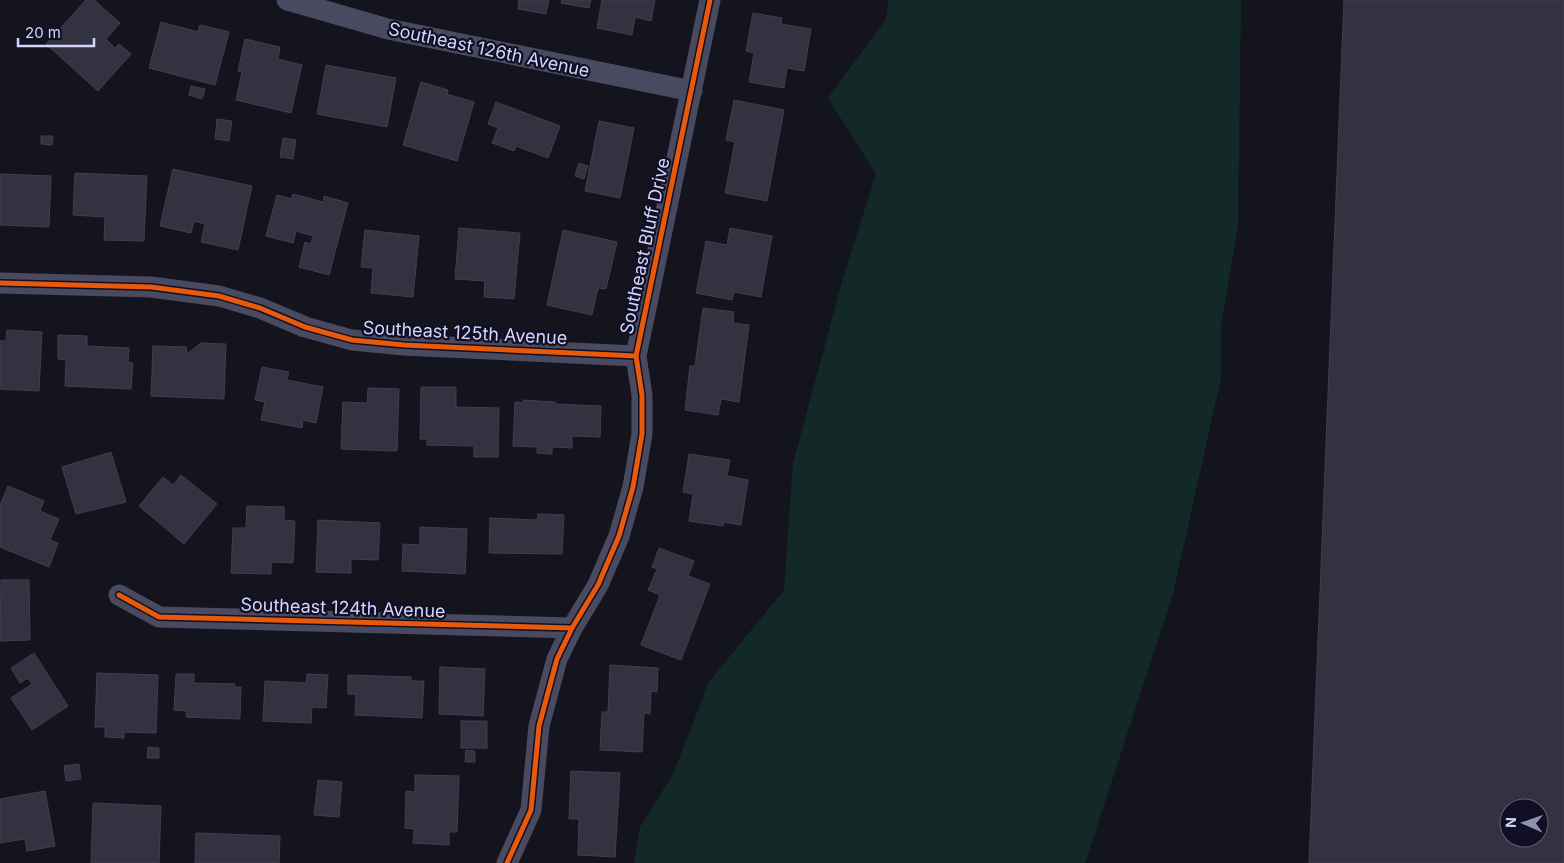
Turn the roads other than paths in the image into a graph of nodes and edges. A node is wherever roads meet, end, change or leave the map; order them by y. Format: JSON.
{"nodes":[{"id":1,"x":287,"y":0,"type":"edge"},
{"id":2,"x":710,"y":0,"type":"edge"},
{"id":3,"x":692,"y":91,"type":"junction"},
{"id":4,"x":0,"y":283,"type":"edge"},
{"id":5,"x":636,"y":356,"type":"junction"},
{"id":6,"x":119,"y":595,"type":"dead end"},
{"id":7,"x":572,"y":628,"type":"junction"},
{"id":8,"x":507,"y":863,"type":"edge"}],
"edges":[{"from":1,"to":3,"type":"street","name":"Southeast 126th Avenue"},
{"from":2,"to":3,"type":"street","name":"Southeast Bluff Drive"},
{"from":3,"to":5,"type":"street","name":"Southeast Bluff Drive"},
{"from":4,"to":5,"type":"street","name":"Southeast 125th Avenue"},
{"from":5,"to":7,"type":"street","name":"Southeast Bluff Drive"},
{"from":6,"to":7,"type":"street","name":"Southeast 124th Avenue"},
{"from":7,"to":8,"type":"street","name":"Southeast Bluff Drive"}]}
